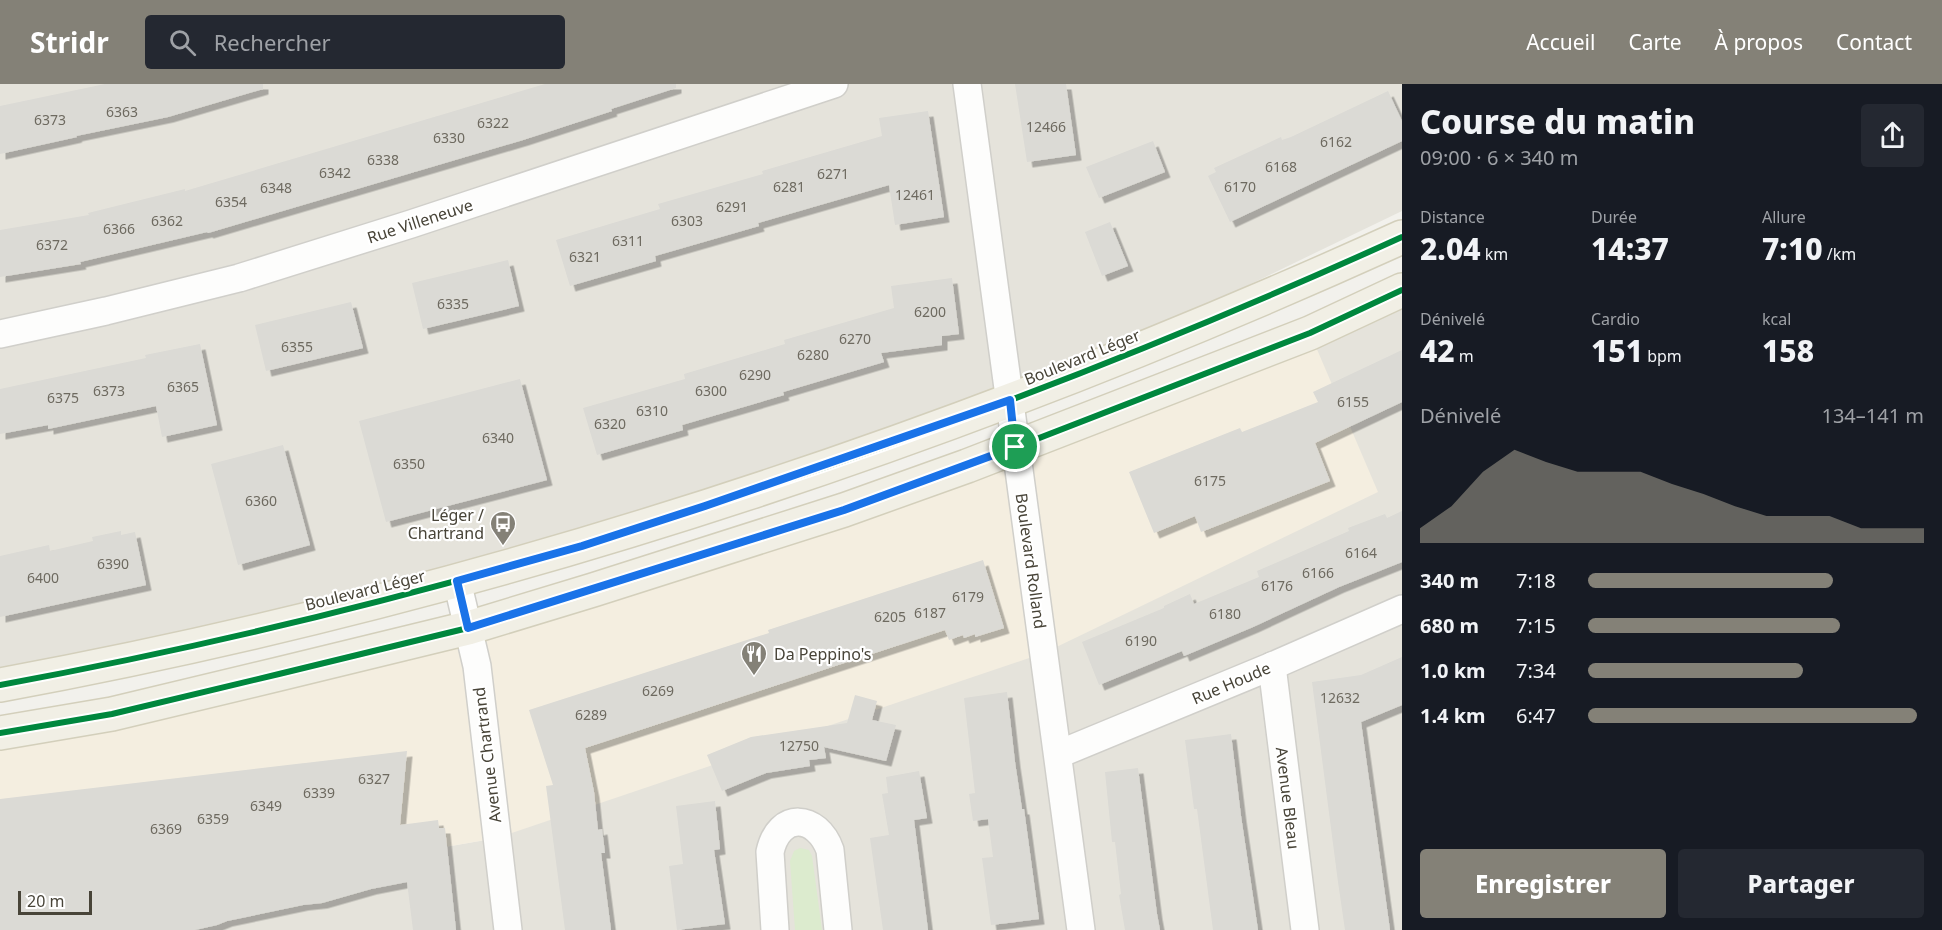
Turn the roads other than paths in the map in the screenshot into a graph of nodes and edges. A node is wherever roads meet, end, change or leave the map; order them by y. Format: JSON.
{"nodes":[{"id":1,"x":834,"y":84,"type":"edge"},
{"id":2,"x":967,"y":84,"type":"edge"},
{"id":3,"x":1402,"y":237,"type":"edge"},
{"id":4,"x":1402,"y":290,"type":"edge"},
{"id":5,"x":0,"y":334,"type":"edge"},
{"id":6,"x":1010,"y":400,"type":"junction"},
{"id":7,"x":1015,"y":447,"type":"junction"},
{"id":8,"x":457,"y":581,"type":"junction"},
{"id":9,"x":1402,"y":609,"type":"edge"},
{"id":10,"x":468,"y":628,"type":"junction"},
{"id":11,"x":1272,"y":666,"type":"junction"},
{"id":12,"x":0,"y":685,"type":"edge"},
{"id":13,"x":0,"y":733,"type":"edge"},
{"id":14,"x":1059,"y":754,"type":"junction"},
{"id":15,"x":508,"y":930,"type":"edge"},
{"id":16,"x":775,"y":930,"type":"edge"},
{"id":17,"x":838,"y":930,"type":"edge"},
{"id":18,"x":1081,"y":930,"type":"edge"},
{"id":19,"x":1305,"y":930,"type":"edge"}],
"edges":[{"from":1,"to":5,"type":"street","name":"Rue Villeneuve"},
{"from":2,"to":6,"type":"street","name":"Boulevard Rolland"},
{"from":3,"to":6,"type":"main road","name":"Boulevard Léger"},
{"from":4,"to":7,"type":"main road"},
{"from":6,"to":7,"type":"street","name":"Boulevard Rolland"},
{"from":6,"to":8,"type":"main road","name":"Boulevard Léger"},
{"from":7,"to":10,"type":"main road"},
{"from":7,"to":14,"type":"street","name":"Boulevard Rolland"},
{"from":8,"to":10,"type":"street","name":"Avenue Chartrand"},
{"from":8,"to":12,"type":"main road","name":"Boulevard Léger"},
{"from":9,"to":11,"type":"street","name":"Rue Houde"},
{"from":10,"to":13,"type":"main road"},
{"from":10,"to":15,"type":"street","name":"Avenue Chartrand"},
{"from":11,"to":14,"type":"street","name":"Rue Houde"},
{"from":11,"to":19,"type":"street","name":"Avenue Bleau"},
{"from":14,"to":18,"type":"street","name":"Boulevard Rolland"},
{"from":16,"to":17,"type":"street"}]}
